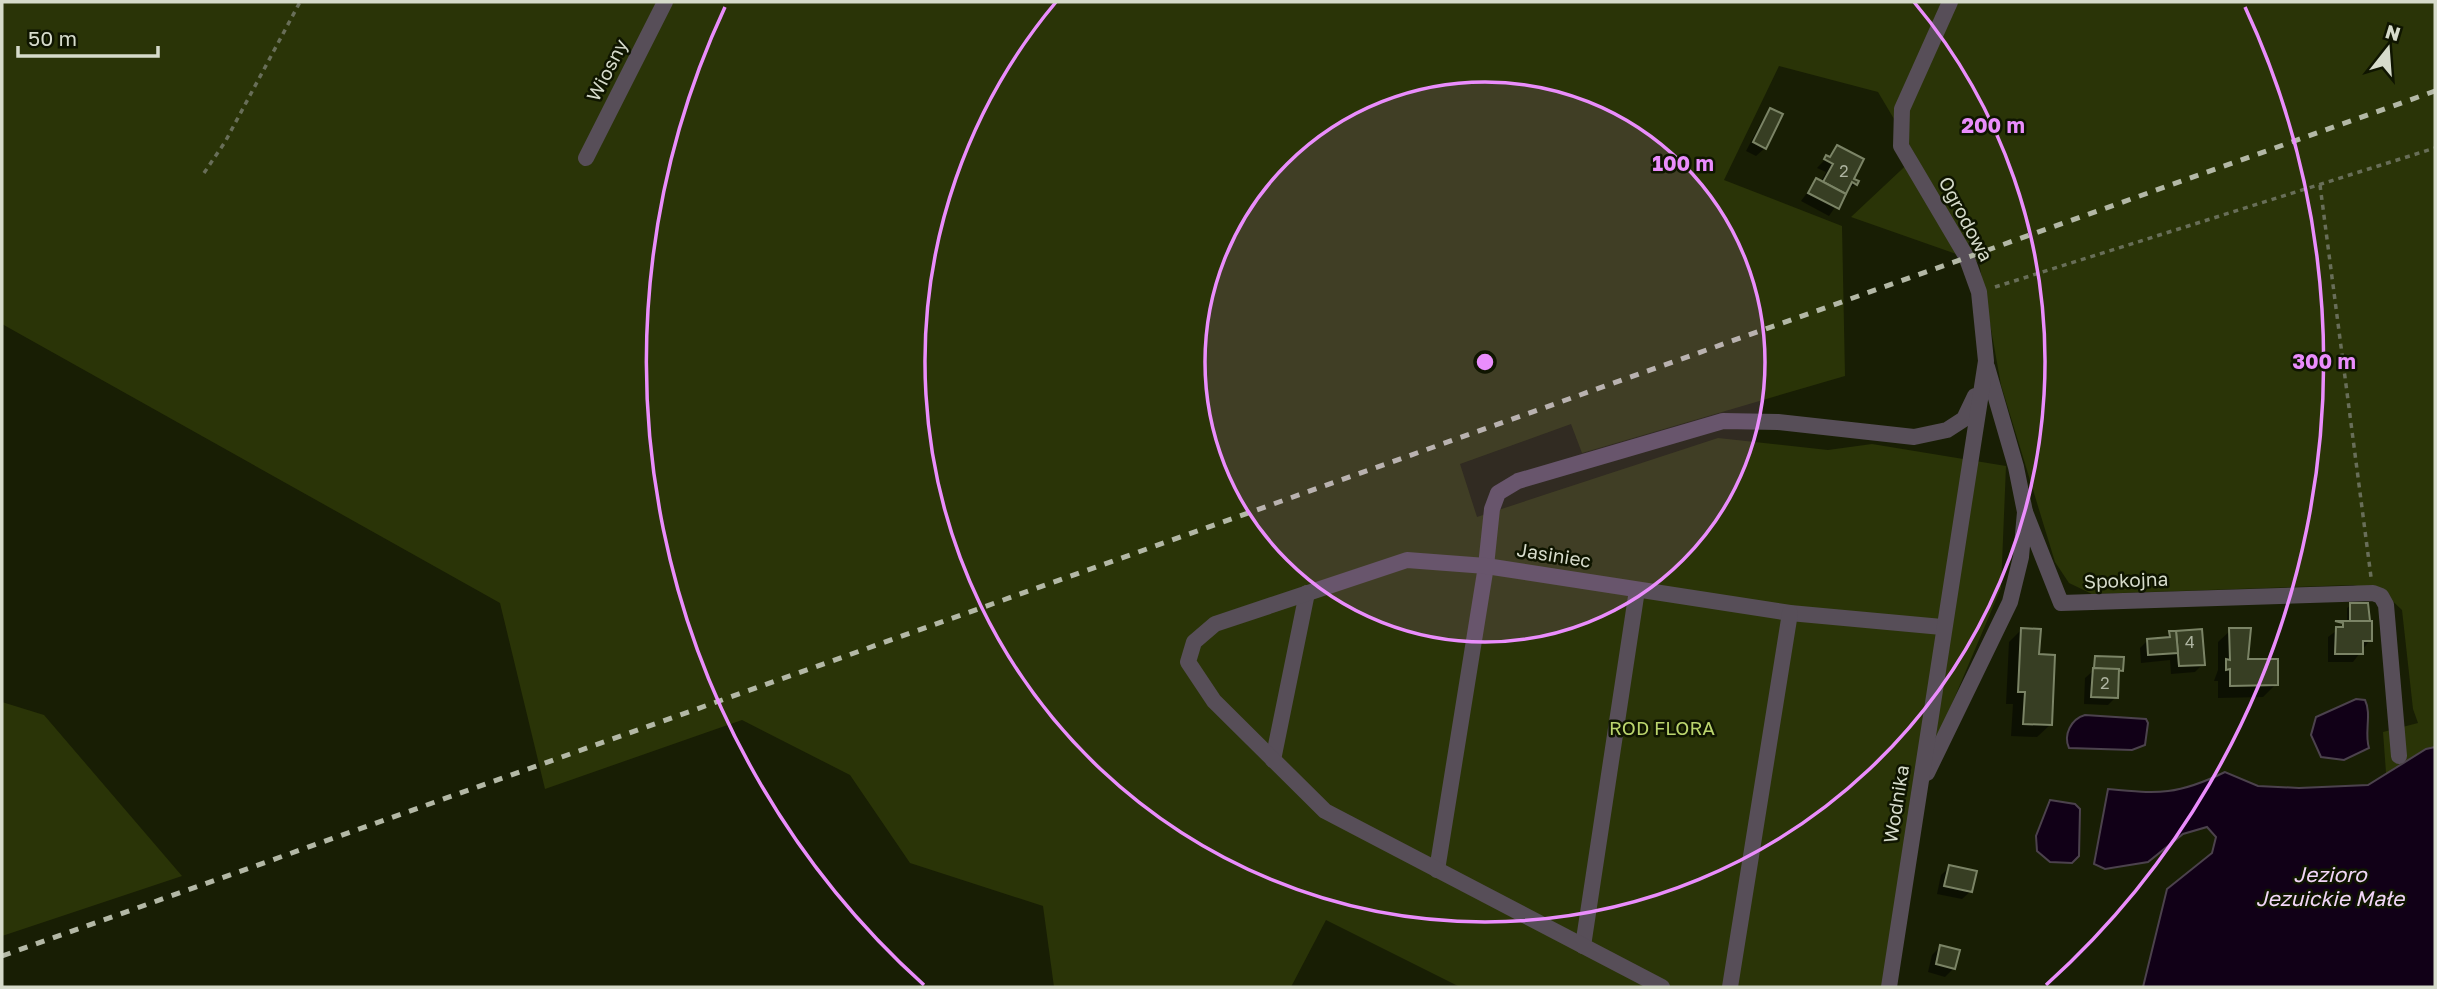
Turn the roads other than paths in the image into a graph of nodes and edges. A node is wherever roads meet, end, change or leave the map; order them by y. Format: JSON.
{"nodes":[{"id":1,"x":665,"y":2,"type":"edge"},
{"id":2,"x":1948,"y":5,"type":"edge"},
{"id":3,"x":586,"y":158,"type":"dead end"},
{"id":4,"x":1986,"y":361,"type":"junction"},
{"id":5,"x":2025,"y":512,"type":"junction"},
{"id":6,"x":1486,"y":566,"type":"junction"},
{"id":7,"x":1637,"y":590,"type":"junction"},
{"id":8,"x":1307,"y":593,"type":"junction"},
{"id":9,"x":1790,"y":613,"type":"junction"},
{"id":10,"x":1942,"y":627,"type":"junction"},
{"id":11,"x":2399,"y":756,"type":"dead end"},
{"id":12,"x":1273,"y":760,"type":"junction"},
{"id":13,"x":1921,"y":786,"type":"junction"},
{"id":14,"x":1437,"y":870,"type":"junction"},
{"id":15,"x":1583,"y":946,"type":"junction"},
{"id":16,"x":1662,"y":987,"type":"edge"},
{"id":17,"x":1730,"y":987,"type":"edge"},
{"id":18,"x":1889,"y":987,"type":"edge"}],
"edges":[{"from":1,"to":3,"type":"street","name":"Wiosny"},
{"from":2,"to":4,"type":"street","name":"Ogrodowa"},
{"from":4,"to":5,"type":"street"},
{"from":4,"to":6,"type":"street"},
{"from":4,"to":10,"type":"street","name":"Ogrodowa"},
{"from":5,"to":11,"type":"street","name":"Spokojna"},
{"from":5,"to":13,"type":"street"},
{"from":6,"to":7,"type":"street","name":"Jasiniec"},
{"from":6,"to":8,"type":"street","name":"Jasiniec"},
{"from":6,"to":14,"type":"street"},
{"from":7,"to":9,"type":"street","name":"Jasiniec"},
{"from":7,"to":15,"type":"street"},
{"from":8,"to":12,"type":"street"},
{"from":8,"to":12,"type":"street","name":"Jasiniec"},
{"from":9,"to":10,"type":"street","name":"Jasiniec"},
{"from":9,"to":17,"type":"street"},
{"from":10,"to":13,"type":"street","name":"Wodnika"},
{"from":12,"to":14,"type":"street"},
{"from":13,"to":18,"type":"street","name":"Wodnika"},
{"from":14,"to":15,"type":"street"},
{"from":15,"to":16,"type":"street"}]}
